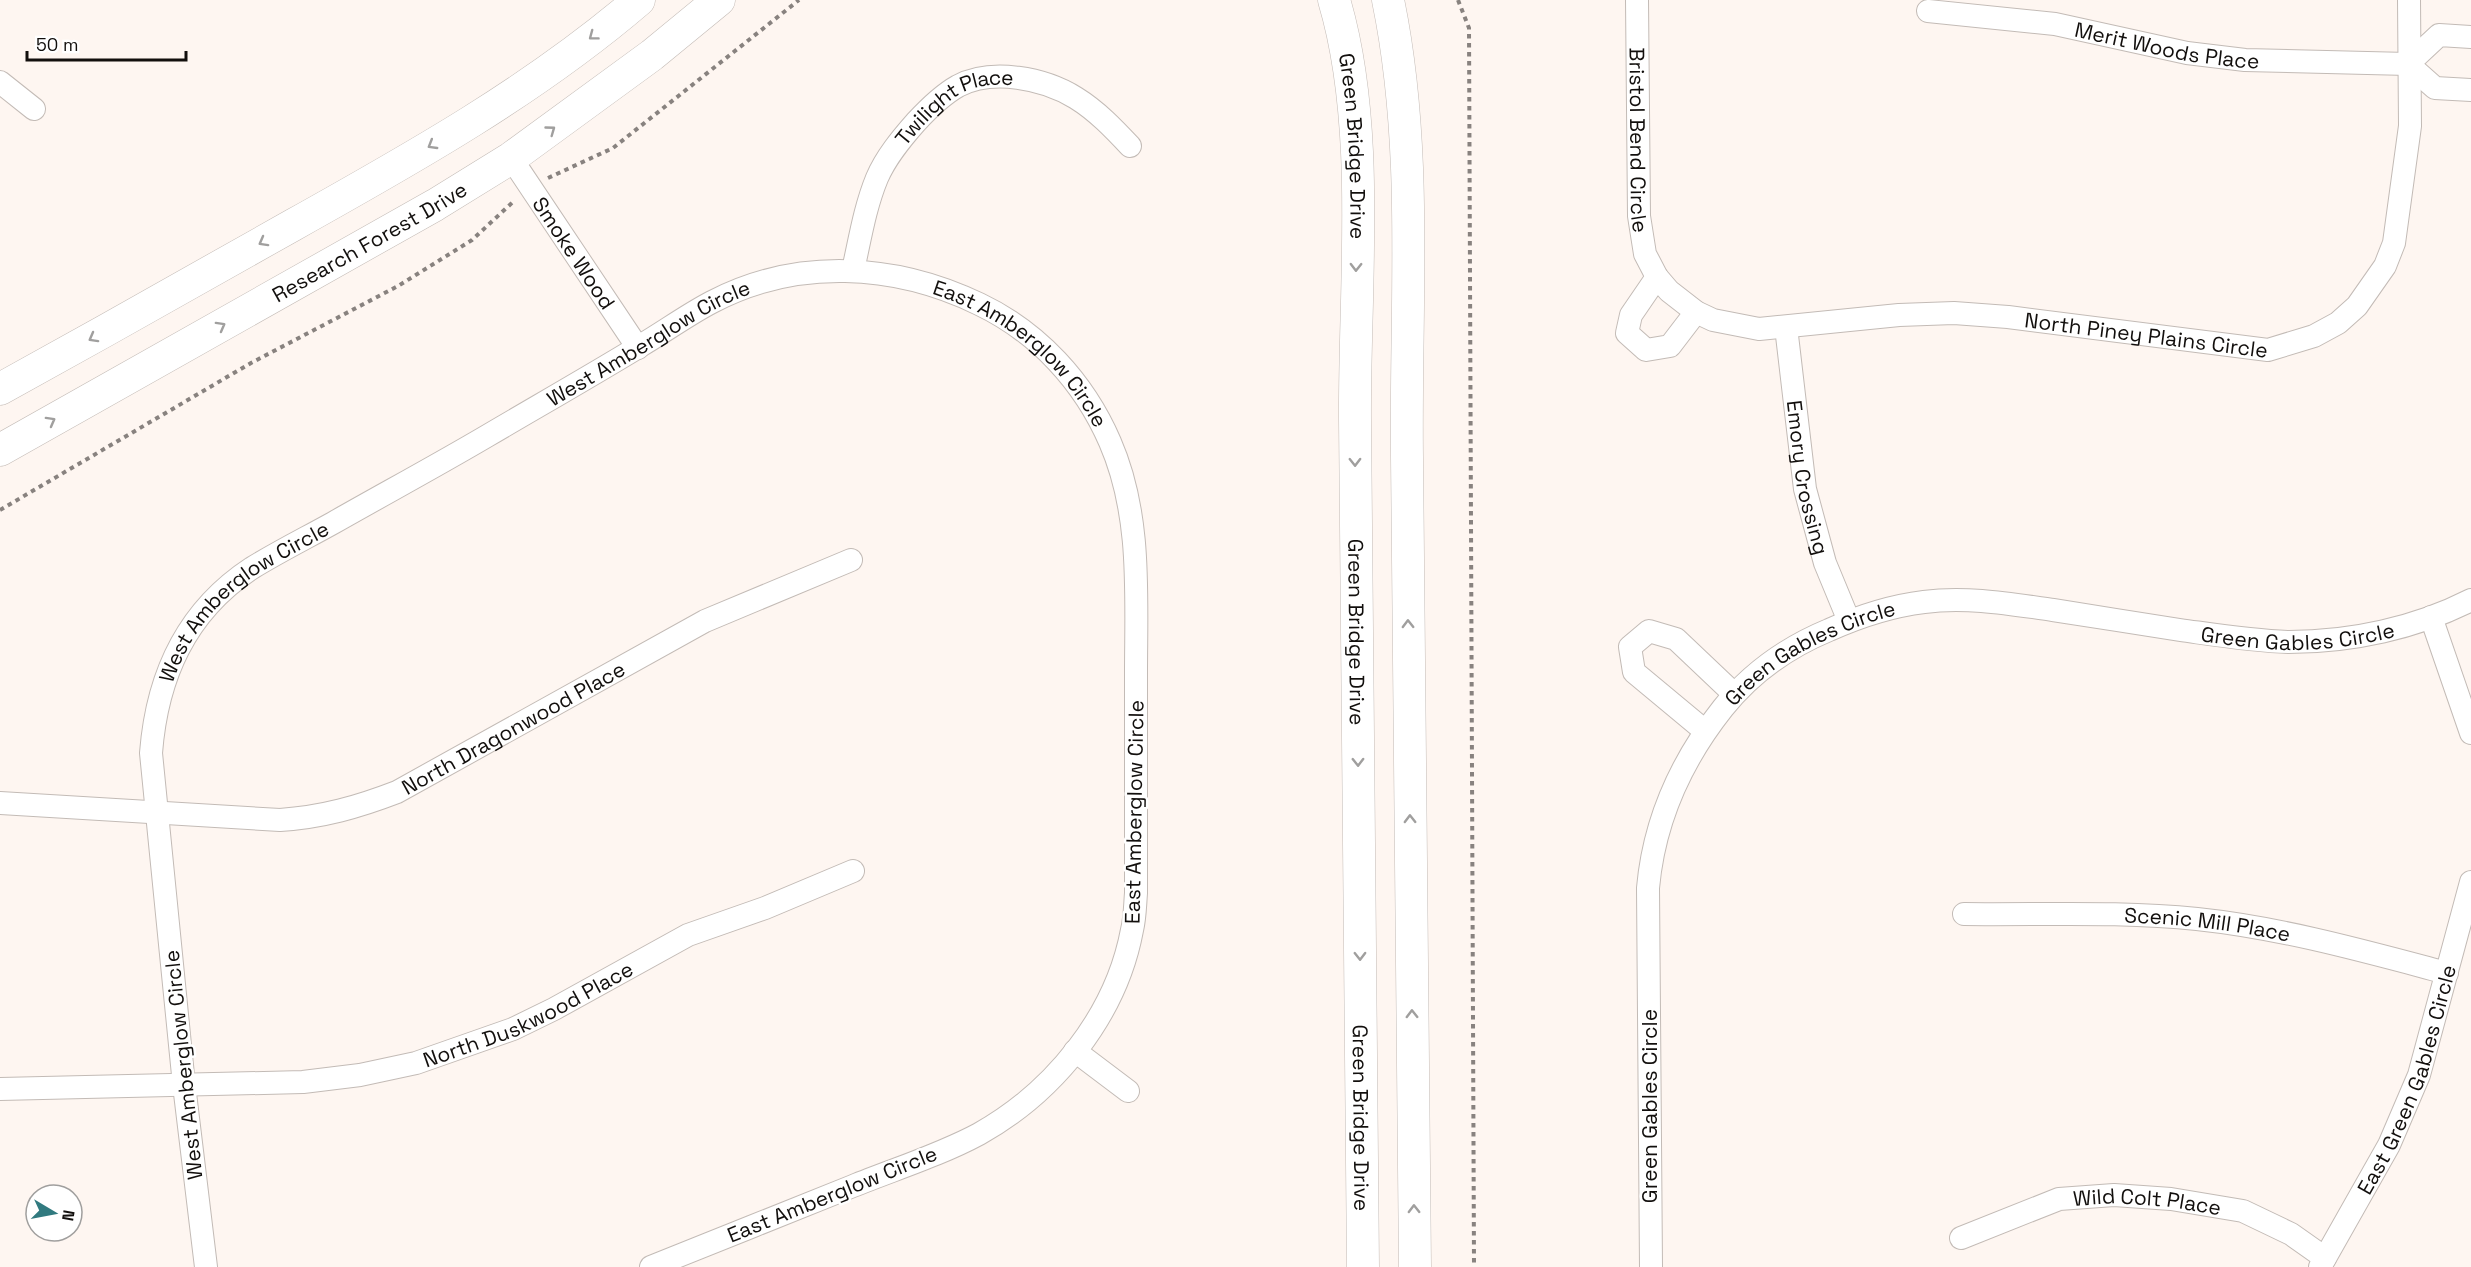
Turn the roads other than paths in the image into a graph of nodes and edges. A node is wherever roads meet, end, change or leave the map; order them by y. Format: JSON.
{"nodes":[{"id":1,"x":639,"y":0,"type":"edge"},
{"id":2,"x":719,"y":0,"type":"edge"},
{"id":3,"x":1334,"y":0,"type":"edge"},
{"id":4,"x":1388,"y":0,"type":"edge"},
{"id":5,"x":1637,"y":0,"type":"edge"},
{"id":6,"x":2409,"y":0,"type":"edge"},
{"id":7,"x":1928,"y":11,"type":"dead end"},
{"id":8,"x":2471,"y":37,"type":"edge"},
{"id":9,"x":2408,"y":64,"type":"junction"},
{"id":10,"x":0,"y":82,"type":"edge"},
{"id":11,"x":2471,"y":90,"type":"edge"},
{"id":12,"x":34,"y":109,"type":"dead end"},
{"id":13,"x":1130,"y":147,"type":"dead end"},
{"id":14,"x":511,"y":158,"type":"junction"},
{"id":15,"x":853,"y":270,"type":"junction"},
{"id":16,"x":1657,"y":277,"type":"junction"},
{"id":17,"x":1696,"y":312,"type":"junction"},
{"id":18,"x":1786,"y":327,"type":"junction"},
{"id":19,"x":638,"y":348,"type":"junction"},
{"id":20,"x":0,"y":390,"type":"edge"},
{"id":21,"x":0,"y":450,"type":"edge"},
{"id":22,"x":851,"y":560,"type":"dead end"},
{"id":23,"x":2471,"y":600,"type":"edge"},
{"id":24,"x":2431,"y":617,"type":"junction"},
{"id":25,"x":1849,"y":621,"type":"junction"},
{"id":26,"x":1734,"y":694,"type":"junction"},
{"id":27,"x":1705,"y":731,"type":"junction"},
{"id":28,"x":2471,"y":733,"type":"edge"},
{"id":29,"x":0,"y":803,"type":"edge"},
{"id":30,"x":155,"y":813,"type":"junction"},
{"id":31,"x":853,"y":871,"type":"dead end"},
{"id":32,"x":2471,"y":882,"type":"edge"},
{"id":33,"x":1964,"y":914,"type":"dead end"},
{"id":34,"x":2447,"y":973,"type":"junction"},
{"id":35,"x":1075,"y":1051,"type":"junction"},
{"id":36,"x":184,"y":1085,"type":"junction"},
{"id":37,"x":0,"y":1089,"type":"edge"},
{"id":38,"x":1128,"y":1090,"type":"dead end"},
{"id":39,"x":1962,"y":1238,"type":"dead end"},
{"id":40,"x":2322,"y":1263,"type":"edge"},
{"id":41,"x":206,"y":1267,"type":"edge"},
{"id":42,"x":651,"y":1267,"type":"edge"},
{"id":43,"x":1363,"y":1267,"type":"edge"},
{"id":44,"x":1415,"y":1267,"type":"edge"},
{"id":45,"x":1651,"y":1267,"type":"edge"}],
"edges":[{"from":1,"to":20,"type":"main road","one_way":true},
{"from":14,"to":2,"type":"main road","name":"Research Forest Drive","one_way":true},
{"from":3,"to":43,"type":"main road","name":"Green Bridge Drive","one_way":true},
{"from":44,"to":4,"type":"main road","one_way":true},
{"from":5,"to":16,"type":"street","name":"Bristol Bend Circle"},
{"from":6,"to":9,"type":"street","name":"North Piney Plains Circle"},
{"from":7,"to":9,"type":"street","name":"Merit Woods Place"},
{"from":8,"to":9,"type":"street"},
{"from":9,"to":11,"type":"street"},
{"from":9,"to":18,"type":"street","name":"North Piney Plains Circle"},
{"from":10,"to":12,"type":"street"},
{"from":13,"to":15,"type":"street","name":"Twilight Place"},
{"from":14,"to":19,"type":"street","name":"Smoke Wood"},
{"from":21,"to":14,"type":"main road","name":"Research Forest Drive","one_way":true},
{"from":15,"to":19,"type":"street","name":"West Amberglow Circle"},
{"from":15,"to":35,"type":"street","name":"East Amberglow Circle"},
{"from":16,"to":17,"type":"street","name":"Bristol Bend Circle"},
{"from":16,"to":17,"type":"street"},
{"from":17,"to":18,"type":"street","name":"Bristol Bend Circle"},
{"from":18,"to":25,"type":"street","name":"Emory Crossing"},
{"from":19,"to":30,"type":"street","name":"West Amberglow Circle"},
{"from":22,"to":30,"type":"street","name":"North Dragonwood Place"},
{"from":23,"to":24,"type":"street","name":"Green Gables Circle"},
{"from":24,"to":25,"type":"street","name":"Green Gables Circle"},
{"from":24,"to":28,"type":"street"},
{"from":25,"to":26,"type":"street","name":"Green Gables Circle"},
{"from":26,"to":27,"type":"street","name":"Green Gables Circle"},
{"from":26,"to":27,"type":"street"},
{"from":27,"to":45,"type":"street","name":"Green Gables Circle"},
{"from":29,"to":30,"type":"street","name":"North Dragonwood Place"},
{"from":30,"to":36,"type":"street","name":"West Amberglow Circle"},
{"from":31,"to":36,"type":"street","name":"North Duskwood Place"},
{"from":32,"to":34,"type":"street","name":"East Green Gables Circle"},
{"from":33,"to":34,"type":"street","name":"Scenic Mill Place"},
{"from":34,"to":40,"type":"street","name":"East Green Gables Circle"},
{"from":35,"to":38,"type":"street"},
{"from":35,"to":42,"type":"street","name":"East Amberglow Circle"},
{"from":36,"to":37,"type":"street","name":"North Duskwood Place"},
{"from":36,"to":41,"type":"street","name":"West Amberglow Circle"},
{"from":39,"to":40,"type":"street","name":"Wild Colt Place"}]}
